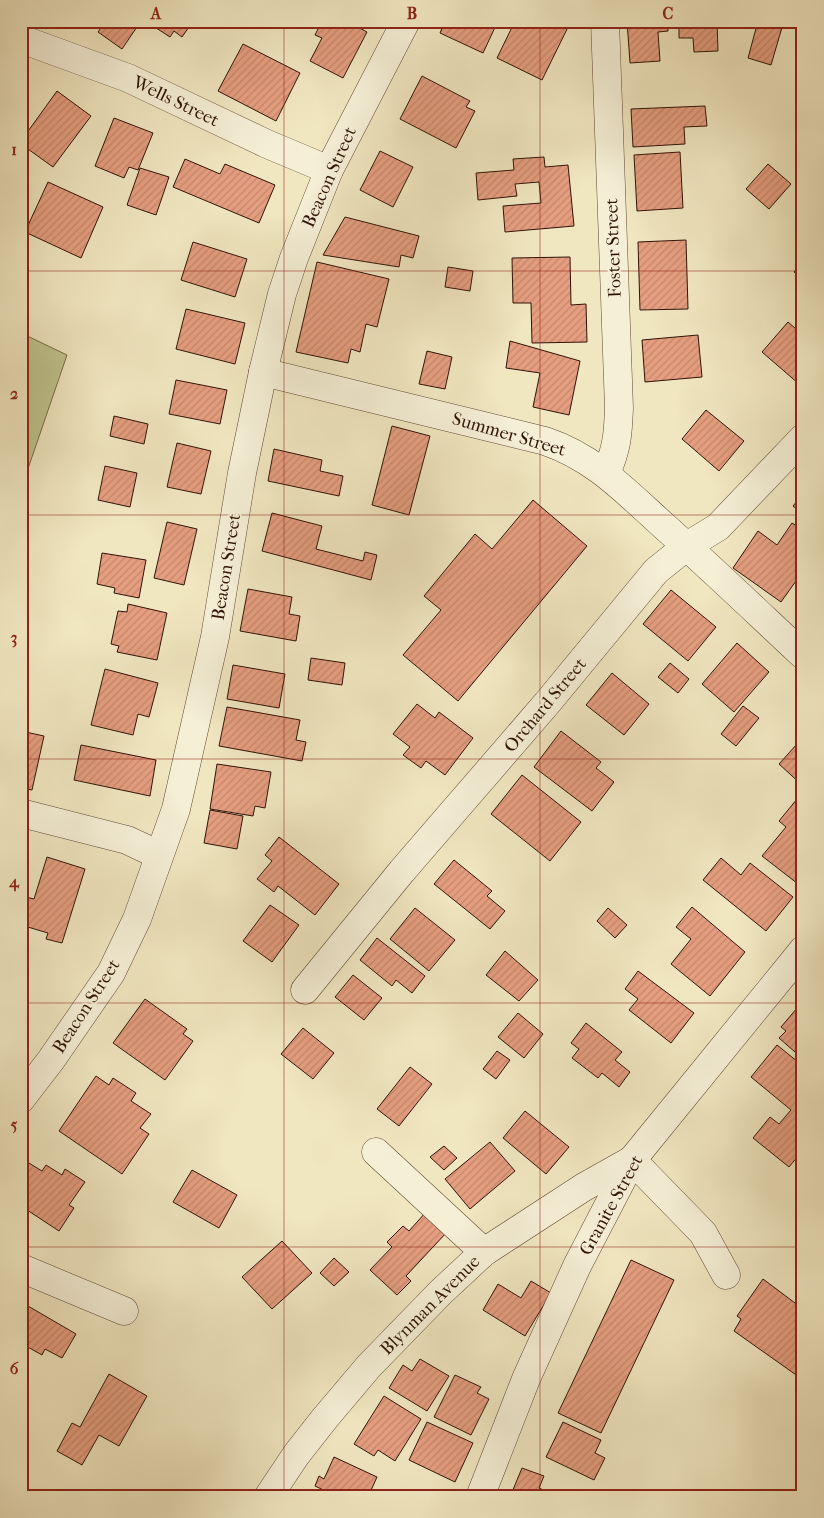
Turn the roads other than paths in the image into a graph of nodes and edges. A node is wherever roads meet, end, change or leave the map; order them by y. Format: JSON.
{"nodes":[{"id":1,"x":406,"y":21,"type":"edge"},
{"id":2,"x":605,"y":21,"type":"edge"},
{"id":3,"x":21,"y":39,"type":"edge"},
{"id":4,"x":329,"y":170,"type":"junction"},
{"id":5,"x":263,"y":372,"type":"junction"},
{"id":6,"x":803,"y":438,"type":"edge"},
{"id":7,"x":606,"y":474,"type":"junction"},
{"id":8,"x":687,"y":546,"type":"junction"},
{"id":9,"x":803,"y":655,"type":"edge"},
{"id":10,"x":21,"y":813,"type":"edge"},
{"id":11,"x":159,"y":855,"type":"junction"},
{"id":12,"x":803,"y":950,"type":"edge"},
{"id":13,"x":305,"y":990,"type":"dead end"},
{"id":14,"x":21,"y":1099,"type":"edge"},
{"id":15,"x":376,"y":1152,"type":"dead end"},
{"id":16,"x":632,"y":1160,"type":"junction"},
{"id":17,"x":484,"y":1252,"type":"junction"},
{"id":18,"x":21,"y":1268,"type":"edge"},
{"id":19,"x":726,"y":1275,"type":"dead end"},
{"id":20,"x":124,"y":1310,"type":"dead end"},
{"id":21,"x":268,"y":1497,"type":"edge"},
{"id":22,"x":480,"y":1497,"type":"edge"}],
"edges":[{"from":1,"to":4,"type":"street","name":"Beacon Street"},
{"from":2,"to":7,"type":"street","name":"Foster Street"},
{"from":3,"to":4,"type":"street","name":"Wells Street"},
{"from":4,"to":5,"type":"street","name":"Beacon Street"},
{"from":5,"to":7,"type":"street","name":"Summer Street"},
{"from":5,"to":11,"type":"street","name":"Beacon Street"},
{"from":6,"to":8,"type":"street","name":"Orchard Street"},
{"from":7,"to":8,"type":"street","name":"Summer Street"},
{"from":8,"to":9,"type":"street","name":"Summer Street"},
{"from":8,"to":13,"type":"street","name":"Orchard Street"},
{"from":10,"to":11,"type":"street"},
{"from":11,"to":14,"type":"street","name":"Beacon Street"},
{"from":12,"to":16,"type":"street","name":"Granite Street"},
{"from":15,"to":17,"type":"street"},
{"from":16,"to":17,"type":"street","name":"Blynman Avenue"},
{"from":16,"to":19,"type":"street"},
{"from":16,"to":22,"type":"street","name":"Granite Street"},
{"from":17,"to":21,"type":"street","name":"Blynman Avenue"},
{"from":18,"to":20,"type":"street"}]}
